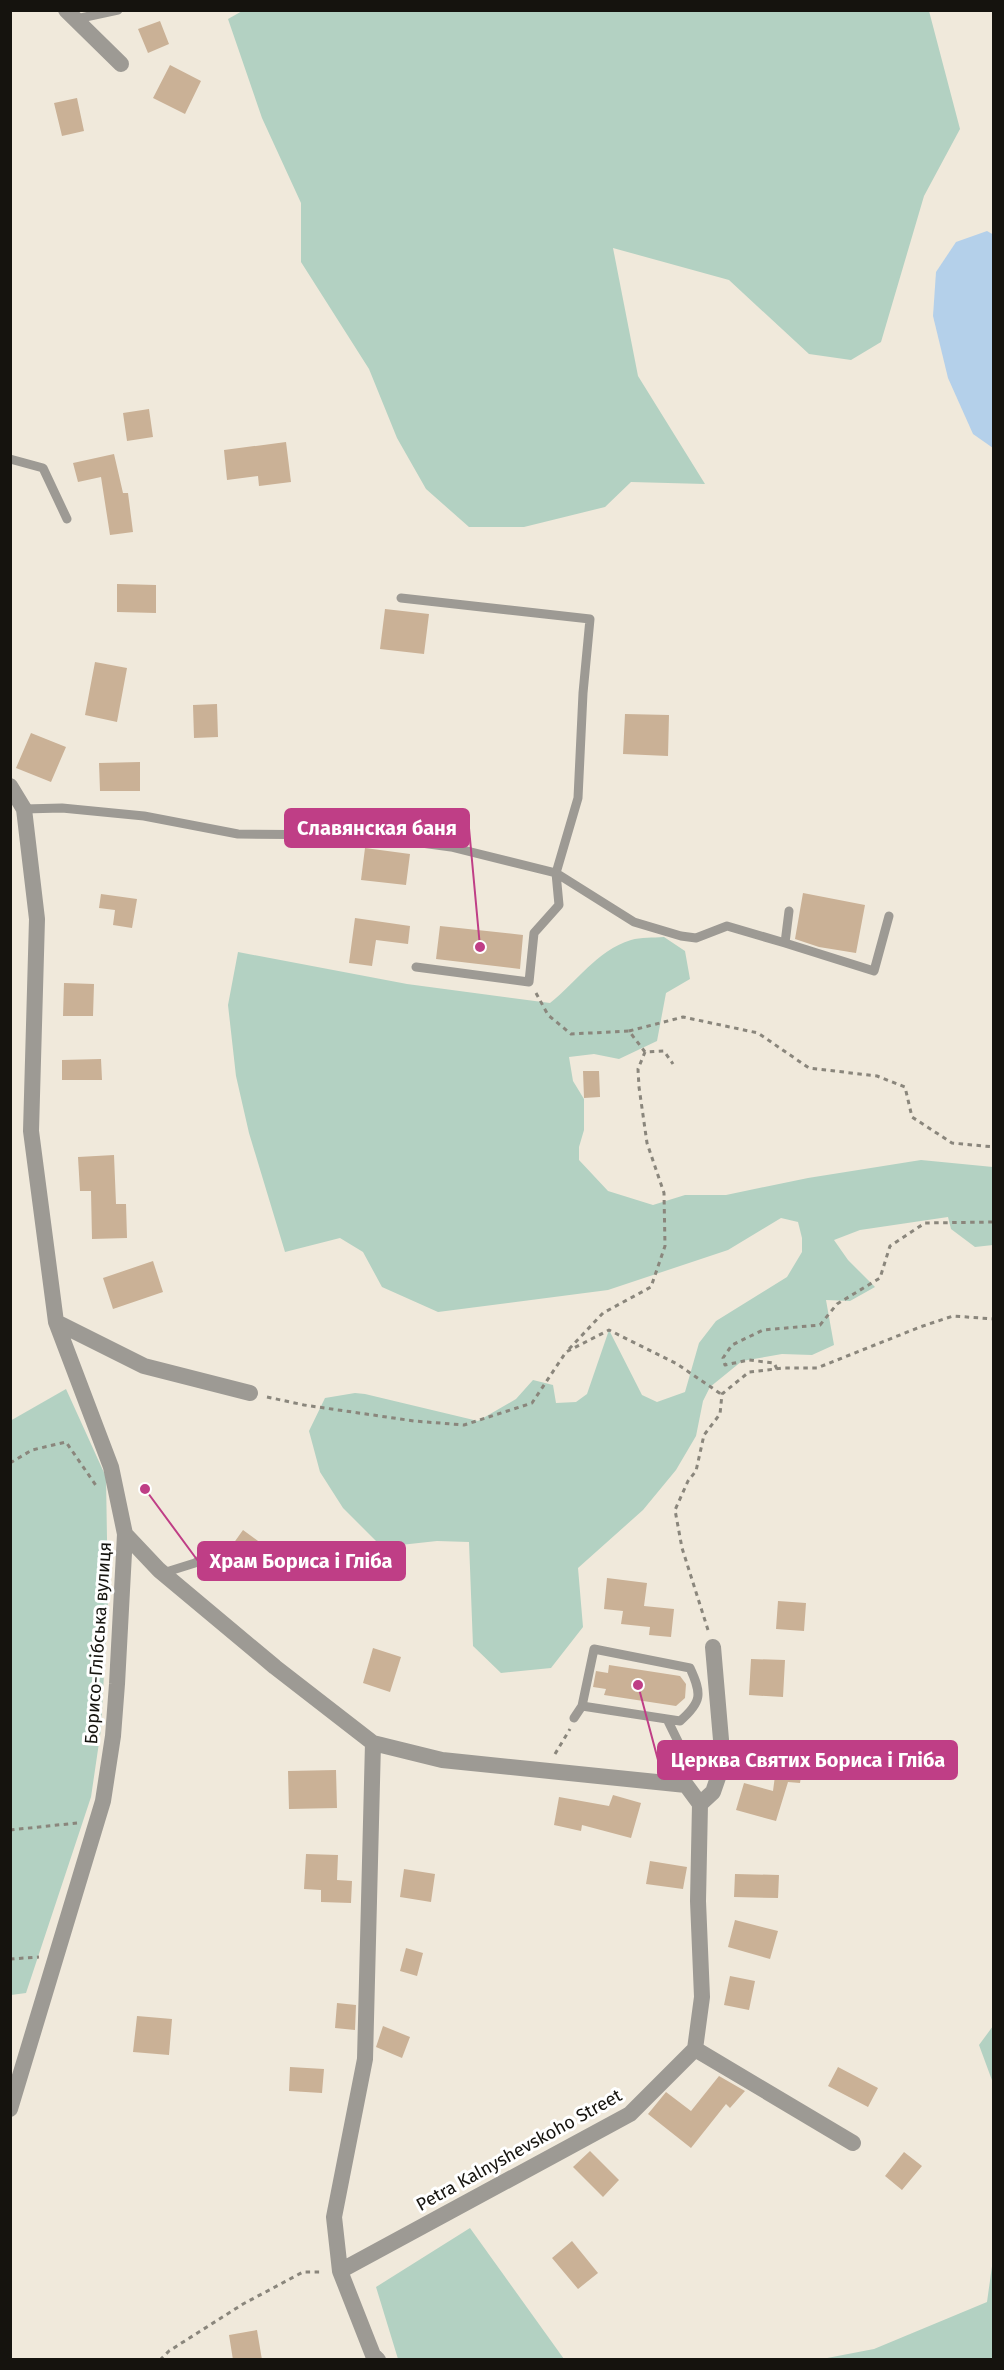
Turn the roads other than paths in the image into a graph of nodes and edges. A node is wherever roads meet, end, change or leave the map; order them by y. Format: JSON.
{"nodes":[{"id":1,"x":118,"y":10,"type":"edge"},
{"id":2,"x":71,"y":15,"type":"edge"},
{"id":3,"x":121,"y":64,"type":"dead end"},
{"id":4,"x":10,"y":459,"type":"edge"},
{"id":5,"x":67,"y":519,"type":"dead end"},
{"id":6,"x":400,"y":598,"type":"dead end"},
{"id":7,"x":10,"y":786,"type":"edge"},
{"id":8,"x":24,"y":809,"type":"junction"},
{"id":9,"x":556,"y":873,"type":"junction"},
{"id":10,"x":789,"y":911,"type":"dead end"},
{"id":11,"x":889,"y":916,"type":"dead end"},
{"id":12,"x":784,"y":944,"type":"junction"},
{"id":13,"x":416,"y":967,"type":"dead end"},
{"id":14,"x":56,"y":1322,"type":"junction"},
{"id":15,"x":250,"y":1394,"type":"road end"},
{"id":16,"x":125,"y":1534,"type":"junction"},
{"id":17,"x":218,"y":1548,"type":"dead end"},
{"id":18,"x":163,"y":1573,"type":"junction"},
{"id":19,"x":713,"y":1647,"type":"road end"},
{"id":20,"x":582,"y":1706,"type":"junction"},
{"id":21,"x":574,"y":1718,"type":"dead end"},
{"id":22,"x":667,"y":1719,"type":"junction"},
{"id":23,"x":373,"y":1743,"type":"junction"},
{"id":24,"x":686,"y":1785,"type":"junction"},
{"id":25,"x":700,"y":1804,"type":"junction"},
{"id":26,"x":695,"y":2049,"type":"junction"},
{"id":27,"x":10,"y":2109,"type":"edge"},
{"id":28,"x":853,"y":2143,"type":"dead end"},
{"id":29,"x":340,"y":2271,"type":"junction"},
{"id":30,"x":378,"y":2360,"type":"edge"}],
"edges":[{"from":1,"to":2,"type":"lane"},
{"from":2,"to":3,"type":"street"},
{"from":4,"to":5,"type":"lane"},
{"from":6,"to":9,"type":"lane"},
{"from":7,"to":8,"type":"street","name":"Борисо-Глібська вулиця"},
{"from":8,"to":9,"type":"lane"},
{"from":8,"to":14,"type":"street","name":"Борисо-Глібська вулиця"},
{"from":9,"to":12,"type":"lane"},
{"from":9,"to":13,"type":"lane"},
{"from":10,"to":12,"type":"lane"},
{"from":11,"to":12,"type":"lane"},
{"from":14,"to":15,"type":"street"},
{"from":14,"to":16,"type":"street","name":"Борисо-Глібська вулиця"},
{"from":16,"to":18,"type":"street"},
{"from":16,"to":27,"type":"street","name":"Борисо-Глібська вулиця"},
{"from":17,"to":18,"type":"lane"},
{"from":18,"to":23,"type":"street"},
{"from":19,"to":25,"type":"street"},
{"from":20,"to":21,"type":"lane"},
{"from":20,"to":22,"type":"lane"},
{"from":20,"to":22,"type":"lane"},
{"from":22,"to":24,"type":"lane"},
{"from":23,"to":24,"type":"street"},
{"from":23,"to":29,"type":"street"},
{"from":24,"to":25,"type":"street"},
{"from":25,"to":26,"type":"street"},
{"from":26,"to":28,"type":"street"},
{"from":26,"to":29,"type":"street","name":"Petra Kalnyshevskoho Street"},
{"from":29,"to":30,"type":"street"}]}
